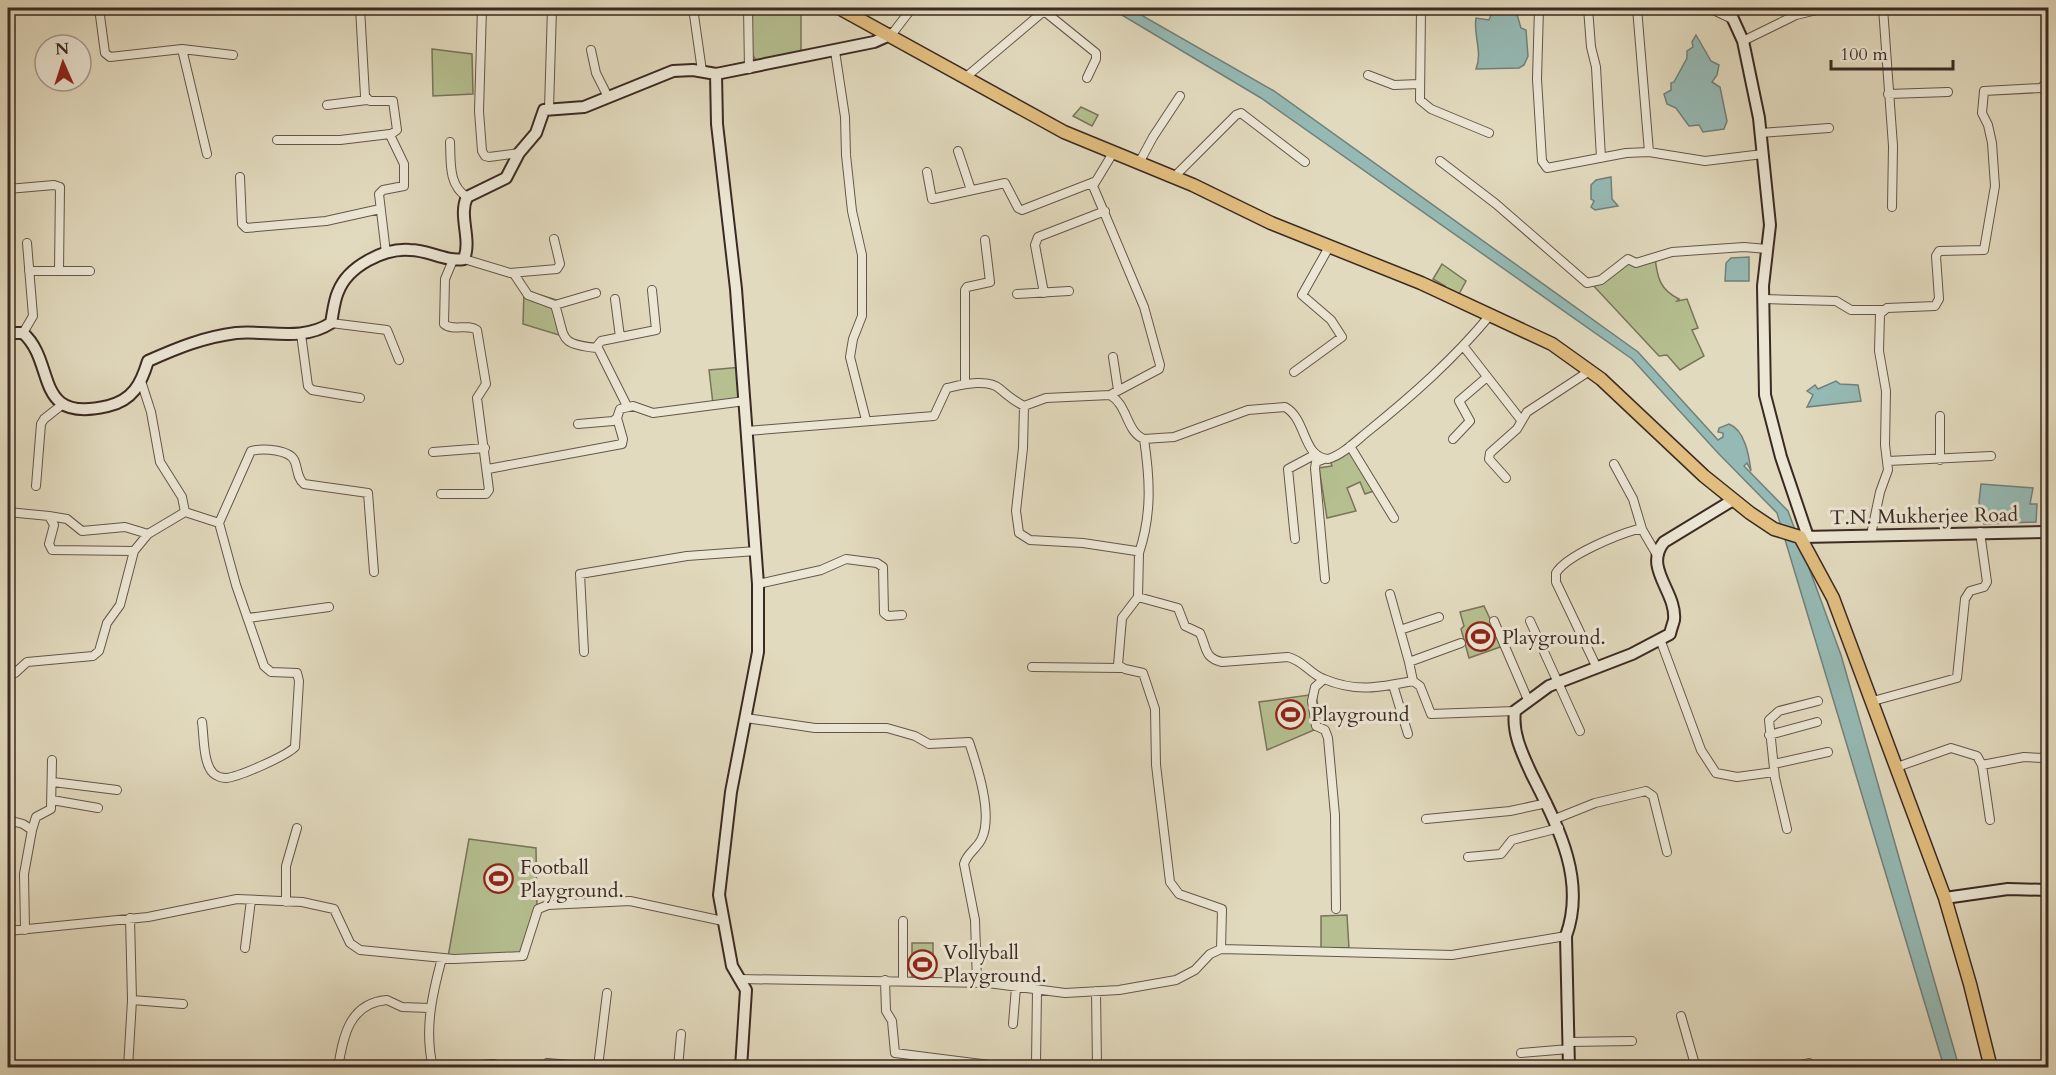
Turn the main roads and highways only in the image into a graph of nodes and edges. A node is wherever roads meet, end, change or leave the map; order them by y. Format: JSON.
{"nodes":[{"id":1,"x":839,"y":8,"type":"edge"},
{"id":2,"x":1991,"y":1068,"type":"edge"}],
"edges":[{"from":1,"to":2,"type":"main road"}]}
